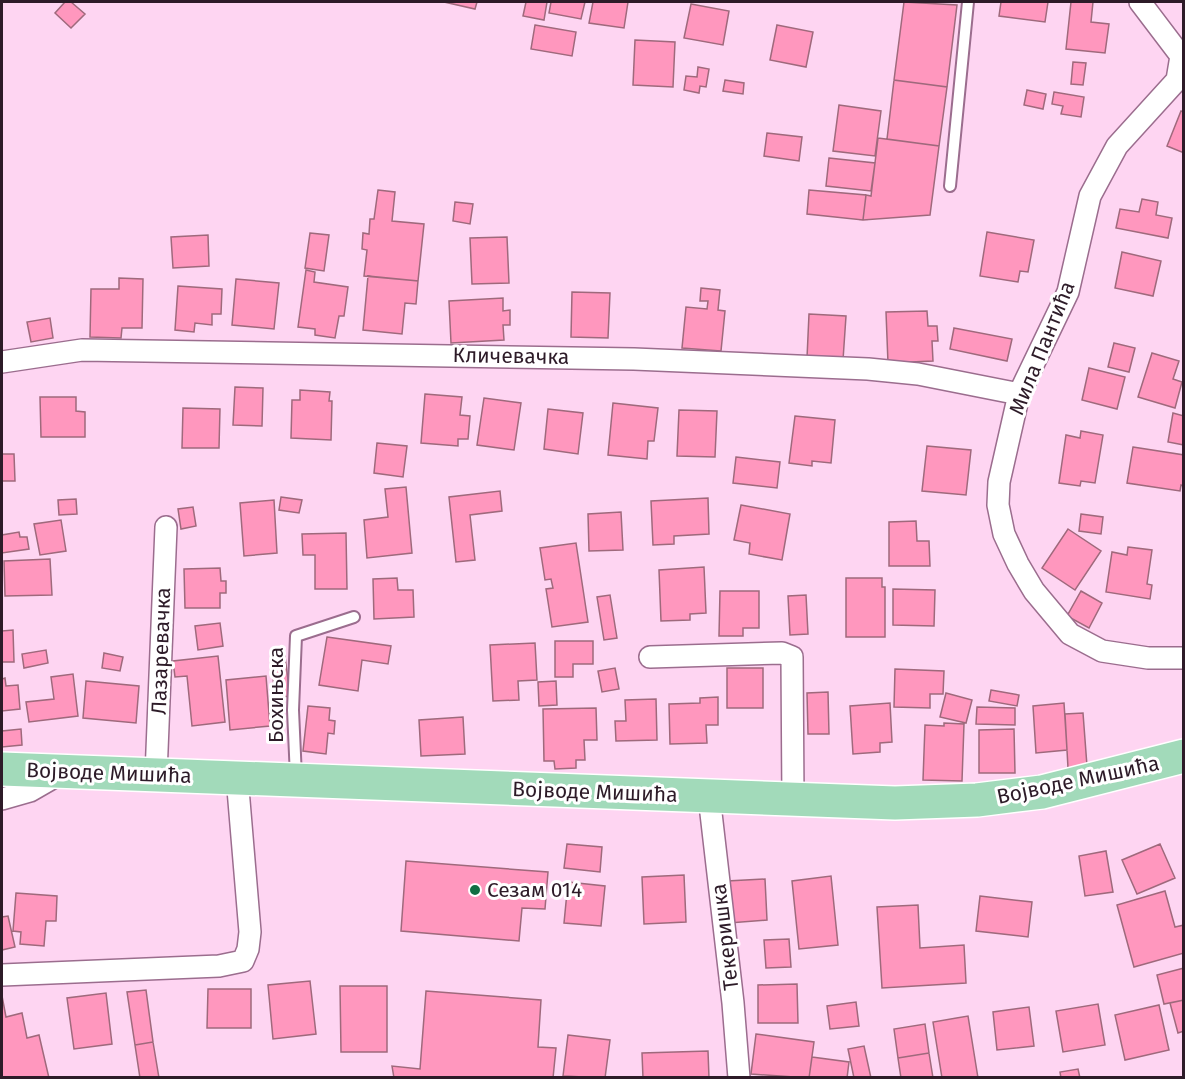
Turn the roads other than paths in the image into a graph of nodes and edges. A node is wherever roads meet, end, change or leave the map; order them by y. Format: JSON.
{"nodes":[{"id":1,"x":968,"y":2,"type":"edge"},
{"id":2,"x":1140,"y":2,"type":"edge"},
{"id":3,"x":950,"y":186,"type":"dead end"},
{"id":4,"x":2,"y":362,"type":"edge"},
{"id":5,"x":1018,"y":394,"type":"junction"},
{"id":6,"x":166,"y":527,"type":"dead end"},
{"id":7,"x":354,"y":616,"type":"dead end"},
{"id":8,"x":650,"y":657,"type":"dead end"},
{"id":9,"x":1184,"y":658,"type":"edge"},
{"id":10,"x":1182,"y":762,"type":"edge"},
{"id":11,"x":2,"y":769,"type":"edge"},
{"id":12,"x":64,"y":772,"type":"junction"},
{"id":13,"x":156,"y":775,"type":"junction"},
{"id":14,"x":237,"y":777,"type":"junction"},
{"id":15,"x":297,"y":780,"type":"junction"},
{"id":16,"x":709,"y":796,"type":"junction"},
{"id":17,"x":2,"y":799,"type":"edge"},
{"id":18,"x":793,"y":800,"type":"junction"},
{"id":19,"x":2,"y":975,"type":"edge"},
{"id":20,"x":739,"y":1077,"type":"edge"}],
"edges":[{"from":1,"to":3,"type":"lane"},
{"from":2,"to":5,"type":"street","name":"Мила Пантића"},
{"from":4,"to":5,"type":"street","name":"Кличевачка"},
{"from":5,"to":9,"type":"street","name":"Мила Пантића"},
{"from":6,"to":13,"type":"street","name":"Лазаревачка"},
{"from":7,"to":15,"type":"lane","name":"Бохињска"},
{"from":8,"to":18,"type":"street"},
{"from":10,"to":18,"type":"main road","name":"Војводе Мишића"},
{"from":11,"to":12,"type":"main road","name":"Војводе Мишића"},
{"from":12,"to":13,"type":"main road","name":"Војводе Мишића"},
{"from":12,"to":17,"type":"street"},
{"from":13,"to":14,"type":"main road","name":"Војводе Мишића"},
{"from":14,"to":15,"type":"main road","name":"Војводе Мишића"},
{"from":14,"to":19,"type":"street"},
{"from":15,"to":16,"type":"main road","name":"Војводе Мишића"},
{"from":16,"to":18,"type":"main road","name":"Војводе Мишића"},
{"from":16,"to":20,"type":"street","name":"Текеришка"}]}
